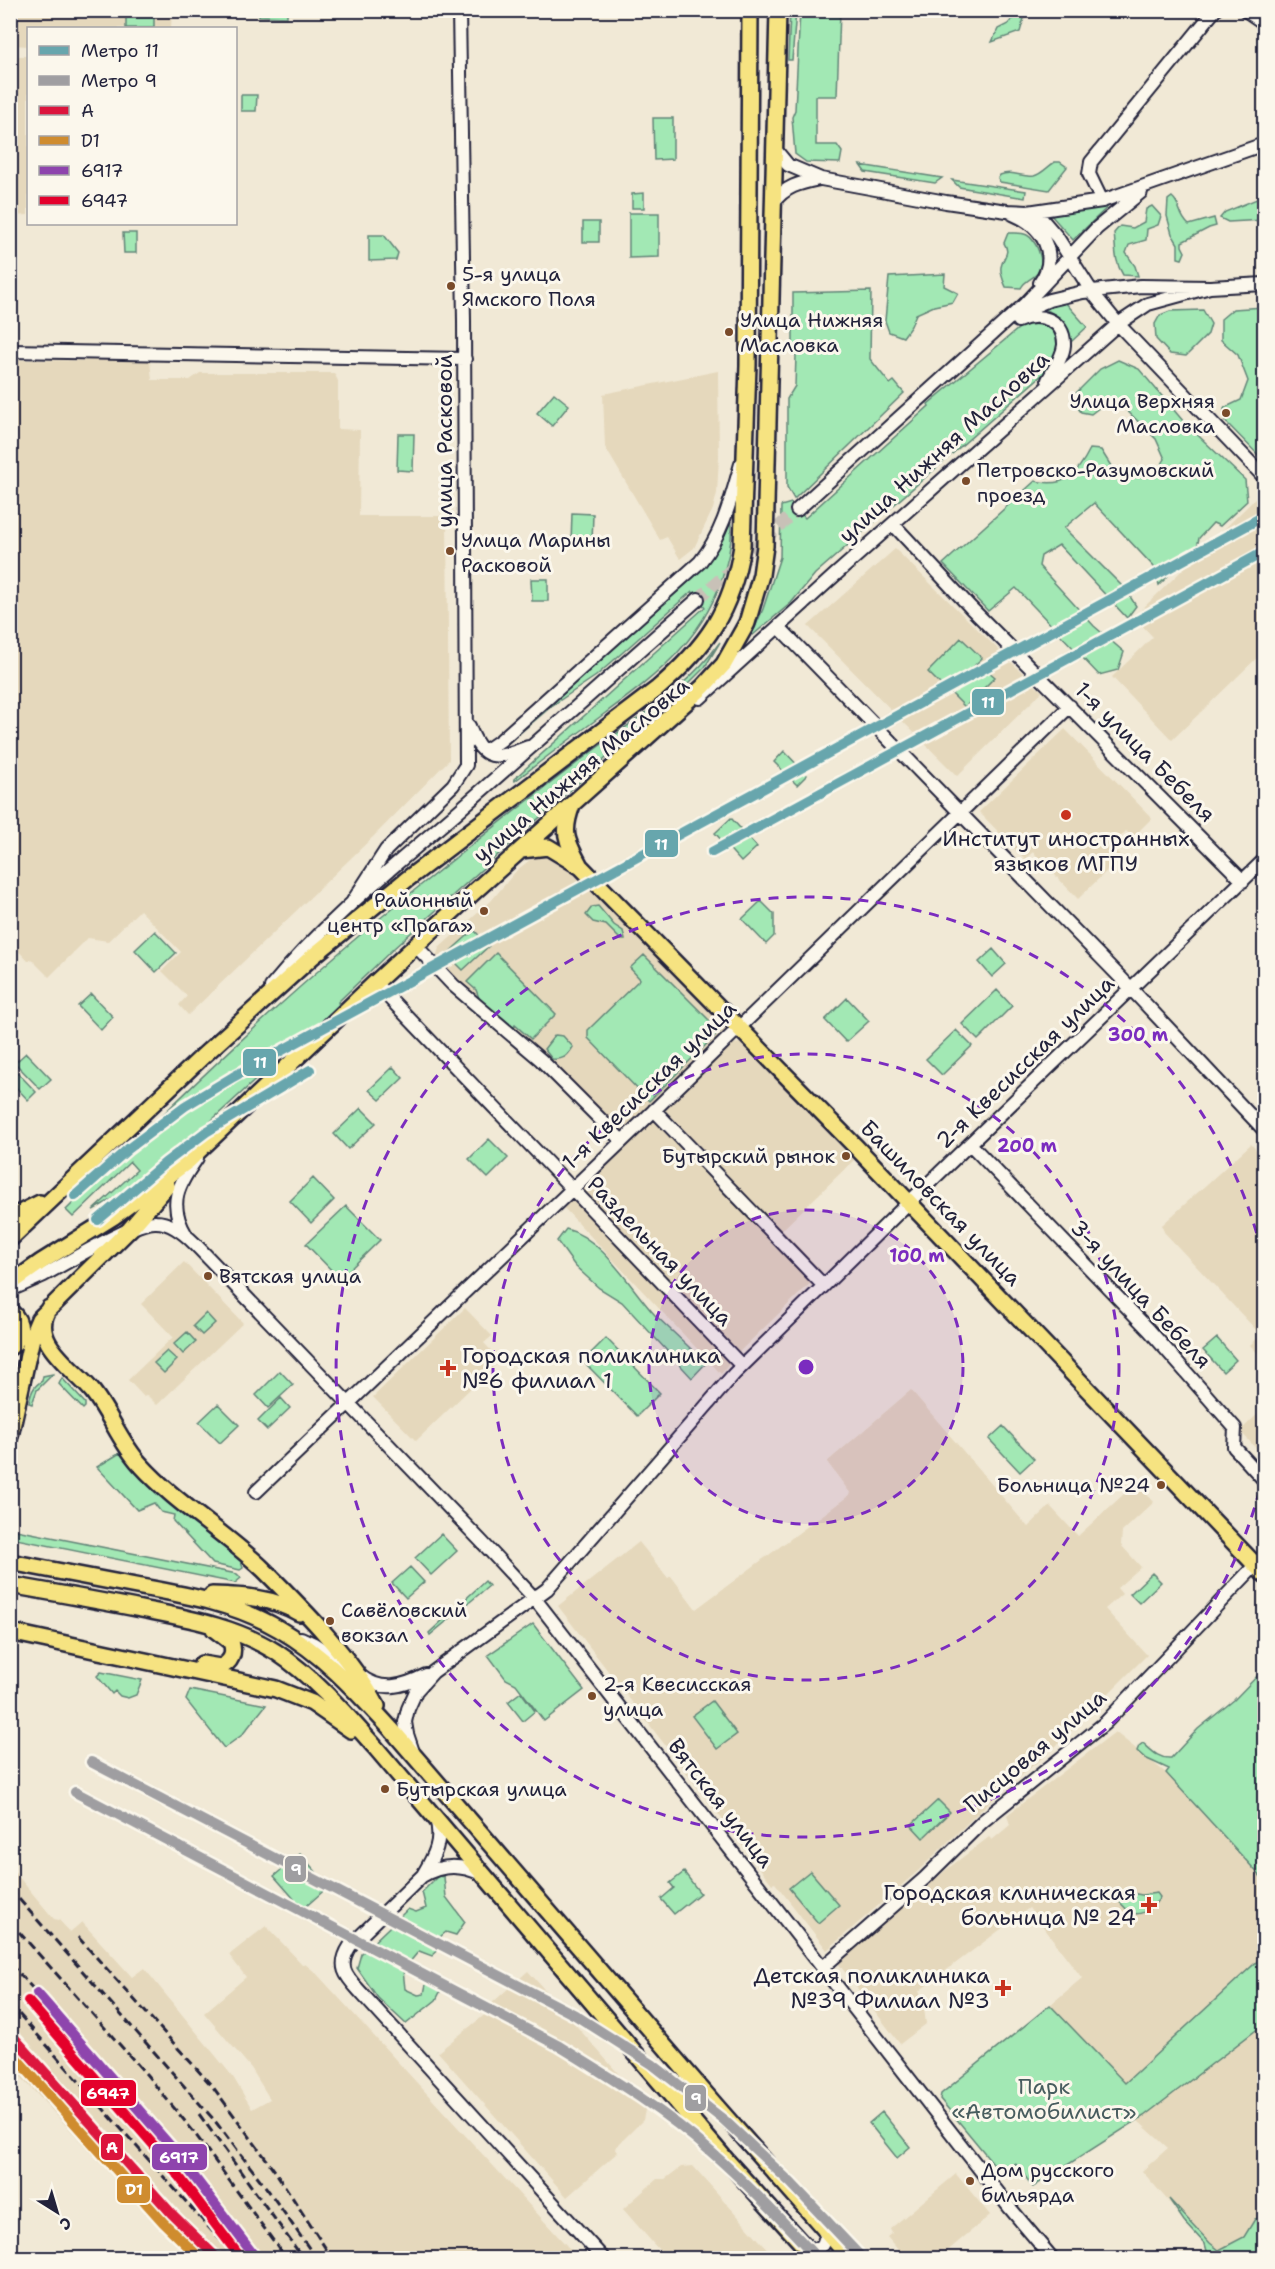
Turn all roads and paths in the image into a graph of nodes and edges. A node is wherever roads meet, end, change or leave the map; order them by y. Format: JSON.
{"nodes":[{"id":1,"x":459,"y":10,"type":"edge"},
{"id":2,"x":750,"y":10,"type":"edge"},
{"id":3,"x":778,"y":10,"type":"edge"},
{"id":4,"x":1215,"y":10,"type":"edge"},
{"id":5,"x":1245,"y":10,"type":"edge"},
{"id":6,"x":1264,"y":23,"type":"edge"},
{"id":7,"x":1264,"y":144,"type":"edge"},
{"id":8,"x":774,"y":148,"type":"junction"},
{"id":9,"x":821,"y":179,"type":"junction"},
{"id":10,"x":1154,"y":183,"type":"junction"},
{"id":11,"x":1102,"y":201,"type":"junction"},
{"id":12,"x":773,"y":202,"type":"junction"},
{"id":13,"x":1007,"y":211,"type":"junction"},
{"id":14,"x":1028,"y":212,"type":"junction"},
{"id":15,"x":1069,"y":257,"type":"junction"},
{"id":16,"x":1264,"y":284,"type":"edge"},
{"id":17,"x":1210,"y":288,"type":"junction"},
{"id":18,"x":1092,"y":292,"type":"junction"},
{"id":19,"x":1025,"y":304,"type":"junction"},
{"id":20,"x":1013,"y":315,"type":"junction"},
{"id":21,"x":1118,"y":324,"type":"junction"},
{"id":22,"x":988,"y":337,"type":"junction"},
{"id":23,"x":10,"y":351,"type":"edge"},
{"id":24,"x":465,"y":359,"type":"junction"},
{"id":25,"x":1041,"y":391,"type":"junction"},
{"id":26,"x":746,"y":448,"type":"junction"},
{"id":27,"x":1264,"y":477,"type":"edge"},
{"id":28,"x":797,"y":510,"type":"tunnel mouth"},
{"id":29,"x":893,"y":524,"type":"junction"},
{"id":30,"x":698,"y":599,"type":"tunnel mouth"},
{"id":31,"x":779,"y":627,"type":"junction"},
{"id":32,"x":1070,"y":706,"type":"junction"},
{"id":33,"x":466,"y":714,"type":"junction"},
{"id":34,"x":665,"y":723,"type":"junction"},
{"id":35,"x":536,"y":743,"type":"junction"},
{"id":36,"x":482,"y":749,"type":"junction"},
{"id":37,"x":573,"y":803,"type":"junction"},
{"id":38,"x":960,"y":813,"type":"junction"},
{"id":39,"x":521,"y":850,"type":"junction"},
{"id":40,"x":1264,"y":860,"type":"edge"},
{"id":41,"x":580,"y":867,"type":"junction"},
{"id":42,"x":1243,"y":881,"type":"junction"},
{"id":43,"x":352,"y":901,"type":"junction"},
{"id":44,"x":416,"y":946,"type":"junction"},
{"id":45,"x":375,"y":983,"type":"junction"},
{"id":46,"x":1131,"y":989,"type":"junction"},
{"id":47,"x":253,"y":1009,"type":"junction"},
{"id":48,"x":739,"y":1027,"type":"junction"},
{"id":49,"x":654,"y":1110,"type":"junction"},
{"id":50,"x":1264,"y":1130,"type":"edge"},
{"id":51,"x":622,"y":1141,"type":"junction"},
{"id":52,"x":970,"y":1144,"type":"junction"},
{"id":53,"x":205,"y":1146,"type":"junction"},
{"id":54,"x":188,"y":1161,"type":"junction"},
{"id":55,"x":79,"y":1175,"type":"junction"},
{"id":56,"x":572,"y":1188,"type":"junction"},
{"id":57,"x":909,"y":1202,"type":"junction"},
{"id":58,"x":10,"y":1218,"type":"edge"},
{"id":59,"x":130,"y":1229,"type":"junction"},
{"id":60,"x":187,"y":1236,"type":"junction"},
{"id":61,"x":10,"y":1239,"type":"edge"},
{"id":62,"x":10,"y":1284,"type":"edge"},
{"id":63,"x":823,"y":1285,"type":"junction"},
{"id":64,"x":10,"y":1290,"type":"edge"},
{"id":65,"x":49,"y":1308,"type":"junction"},
{"id":66,"x":10,"y":1311,"type":"edge"},
{"id":67,"x":10,"y":1347,"type":"edge"},
{"id":68,"x":742,"y":1366,"type":"junction"},
{"id":69,"x":10,"y":1396,"type":"edge"},
{"id":70,"x":350,"y":1403,"type":"junction"},
{"id":71,"x":10,"y":1434,"type":"edge"},
{"id":72,"x":1264,"y":1480,"type":"edge"},
{"id":73,"x":256,"y":1492,"type":"dead end"},
{"id":74,"x":10,"y":1562,"type":"edge"},
{"id":75,"x":1262,"y":1565,"type":"edge"},
{"id":76,"x":10,"y":1585,"type":"edge"},
{"id":77,"x":176,"y":1593,"type":"junction"},
{"id":78,"x":535,"y":1599,"type":"junction"},
{"id":79,"x":10,"y":1621,"type":"edge"},
{"id":80,"x":201,"y":1621,"type":"junction"},
{"id":81,"x":316,"y":1625,"type":"junction"},
{"id":82,"x":281,"y":1629,"type":"junction"},
{"id":83,"x":10,"y":1632,"type":"edge"},
{"id":84,"x":433,"y":1672,"type":"junction"},
{"id":85,"x":357,"y":1673,"type":"junction"},
{"id":86,"x":391,"y":1729,"type":"junction"},
{"id":87,"x":375,"y":1747,"type":"junction"},
{"id":88,"x":416,"y":1758,"type":"junction"},
{"id":89,"x":435,"y":1818,"type":"junction"},
{"id":90,"x":422,"y":1876,"type":"junction"},
{"id":91,"x":486,"y":1876,"type":"junction"},
{"id":92,"x":822,"y":1968,"type":"junction"},
{"id":93,"x":823,"y":2228,"type":"junction"},
{"id":94,"x":803,"y":2245,"type":"junction"},
{"id":95,"x":603,"y":2259,"type":"edge"},
{"id":96,"x":815,"y":2259,"type":"edge"},
{"id":97,"x":850,"y":2259,"type":"edge"},
{"id":98,"x":1052,"y":2259,"type":"edge"}],
"edges":[{"from":1,"to":24,"type":"street","name":"улица Расковой"},
{"from":2,"to":26,"type":"main road","name":"улица Нижняя Масловка"},
{"from":3,"to":8,"type":"main road"},
{"from":4,"to":11,"type":"street"},
{"from":5,"to":6,"type":"street"},
{"from":7,"to":10,"type":"street"},
{"from":8,"to":9,"type":"street"},
{"from":8,"to":12,"type":"main road"},
{"from":9,"to":12,"type":"street"},
{"from":9,"to":13,"type":"street"},
{"from":10,"to":11,"type":"street"},
{"from":10,"to":15,"type":"street"},
{"from":11,"to":14,"type":"street"},
{"from":12,"to":34,"type":"main road"},
{"from":13,"to":14,"type":"street"},
{"from":13,"to":19,"type":"street"},
{"from":14,"to":15,"type":"street"},
{"from":15,"to":18,"type":"street"},
{"from":15,"to":19,"type":"street"},
{"from":16,"to":17,"type":"street"},
{"from":17,"to":18,"type":"street"},
{"from":17,"to":21,"type":"street"},
{"from":18,"to":20,"type":"street"},
{"from":18,"to":21,"type":"street"},
{"from":19,"to":20,"type":"street"},
{"from":20,"to":22,"type":"street"},
{"from":21,"to":25,"type":"street","name":"улица Нижняя Масловка"},
{"from":21,"to":27,"type":"street"},
{"from":22,"to":25,"type":"street"},
{"from":22,"to":28,"type":"street"},
{"from":23,"to":24,"type":"street"},
{"from":24,"to":33,"type":"street","name":"улица Расковой"},
{"from":25,"to":29,"type":"street","name":"улица Нижняя Масловка"},
{"from":26,"to":36,"type":"street"},
{"from":26,"to":47,"type":"main road","name":"улица Нижняя Масловка"},
{"from":29,"to":31,"type":"street","name":"улица Нижняя Масловка"},
{"from":29,"to":32,"type":"street","name":"1-я улица Бебеля"},
{"from":30,"to":35,"type":"street","name":"улица Нижняя Масловка"},
{"from":31,"to":34,"type":"street","name":"улица Нижняя Масловка"},
{"from":31,"to":38,"type":"street"},
{"from":32,"to":38,"type":"street","name":"1-я Квесисская улица"},
{"from":32,"to":42,"type":"street","name":"1-я улица Бебеля"},
{"from":33,"to":36,"type":"street"},
{"from":33,"to":43,"type":"street","name":"улица Расковой"},
{"from":34,"to":37,"type":"main road","name":"улица Нижняя Масловка"},
{"from":35,"to":36,"type":"street","name":"улица Нижняя Масловка"},
{"from":35,"to":43,"type":"street","name":"улица Нижняя Масловка"},
{"from":37,"to":39,"type":"main road","name":"улица Нижняя Масловка"},
{"from":37,"to":41,"type":"main road","name":"Башиловская улица"},
{"from":38,"to":46,"type":"street"},
{"from":38,"to":48,"type":"street","name":"1-я Квесисская улица"},
{"from":39,"to":41,"type":"main road","name":"Башиловская улица"},
{"from":39,"to":44,"type":"main road","name":"улица Нижняя Масловка"},
{"from":40,"to":42,"type":"street","name":"2-я Квесисская улица"},
{"from":41,"to":48,"type":"main road","name":"Башиловская улица"},
{"from":42,"to":46,"type":"street","name":"2-я Квесисская улица"},
{"from":43,"to":47,"type":"street","name":"улица Нижняя Масловка"},
{"from":44,"to":45,"type":"main road","name":"улица Нижняя Масловка"},
{"from":44,"to":51,"type":"street"},
{"from":45,"to":53,"type":"main road","name":"улица Нижняя Масловка"},
{"from":45,"to":56,"type":"street","name":"Раздельная улица"},
{"from":46,"to":50,"type":"street"},
{"from":46,"to":52,"type":"street","name":"2-я Квесисская улица"},
{"from":47,"to":55,"type":"main road","name":"улица Нижняя Масловка"},
{"from":48,"to":49,"type":"street","name":"1-я Квесисская улица"},
{"from":48,"to":57,"type":"main road","name":"Башиловская улица"},
{"from":49,"to":51,"type":"street","name":"1-я Квесисская улица"},
{"from":49,"to":63,"type":"street"},
{"from":51,"to":56,"type":"street","name":"1-я Квесисская улица"},
{"from":52,"to":57,"type":"street","name":"2-я Квесисская улица"},
{"from":52,"to":72,"type":"street","name":"3-я улица Бебеля"},
{"from":53,"to":54,"type":"main road","name":"улица Нижняя Масловка"},
{"from":53,"to":60,"type":"street","name":"Вятская улица"},
{"from":54,"to":59,"type":"main road"},
{"from":54,"to":62,"type":"main road","name":"улица Нижняя Масловка"},
{"from":55,"to":58,"type":"main road"},
{"from":55,"to":61,"type":"main road","name":"улица Нижняя Масловка"},
{"from":56,"to":68,"type":"street","name":"Раздельная улица"},
{"from":56,"to":70,"type":"street","name":"1-я Квесисская улица"},
{"from":57,"to":63,"type":"street","name":"2-я Квесисская улица"},
{"from":57,"to":75,"type":"main road","name":"Башиловская улица"},
{"from":59,"to":60,"type":"street","name":"Вятская улица"},
{"from":59,"to":64,"type":"street","name":"Вятская улица"},
{"from":59,"to":65,"type":"main road"},
{"from":60,"to":70,"type":"street","name":"Вятская улица"},
{"from":63,"to":68,"type":"street","name":"2-я Квесисская улица"},
{"from":65,"to":71,"type":"main road"},
{"from":65,"to":81,"type":"main road"},
{"from":66,"to":67,"type":"main road"},
{"from":68,"to":78,"type":"street","name":"2-я Квесисская улица"},
{"from":69,"to":71,"type":"main road"},
{"from":70,"to":73,"type":"street","name":"1-я Квесисская улица"},
{"from":70,"to":78,"type":"street","name":"Вятская улица"},
{"from":74,"to":77,"type":"main road"},
{"from":75,"to":92,"type":"street","name":"Писцовая улица"},
{"from":76,"to":80,"type":"main road"},
{"from":77,"to":81,"type":"main road"},
{"from":77,"to":82,"type":"main road"},
{"from":78,"to":84,"type":"street","name":"2-я Квесисская улица"},
{"from":78,"to":92,"type":"street","name":"Вятская улица"},
{"from":79,"to":80,"type":"main road"},
{"from":80,"to":87,"type":"main road"},
{"from":81,"to":85,"type":"main road"},
{"from":82,"to":85,"type":"street","name":"2-я Квесисская улица"},
{"from":82,"to":86,"type":"main road"},
{"from":83,"to":87,"type":"main road"},
{"from":84,"to":85,"type":"street","name":"2-я Квесисская улица"},
{"from":84,"to":88,"type":"street","name":"2-я Квесисская улица"},
{"from":85,"to":86,"type":"main road"},
{"from":86,"to":88,"type":"main road"},
{"from":87,"to":89,"type":"main road"},
{"from":88,"to":93,"type":"main road"},
{"from":89,"to":90,"type":"street"},
{"from":89,"to":91,"type":"main road"},
{"from":90,"to":91,"type":"street"},
{"from":90,"to":95,"type":"street"},
{"from":91,"to":94,"type":"main road"},
{"from":92,"to":98,"type":"street","name":"Вятская улица"},
{"from":93,"to":94,"type":"street"},
{"from":93,"to":97,"type":"main road"},
{"from":94,"to":96,"type":"main road"}]}
